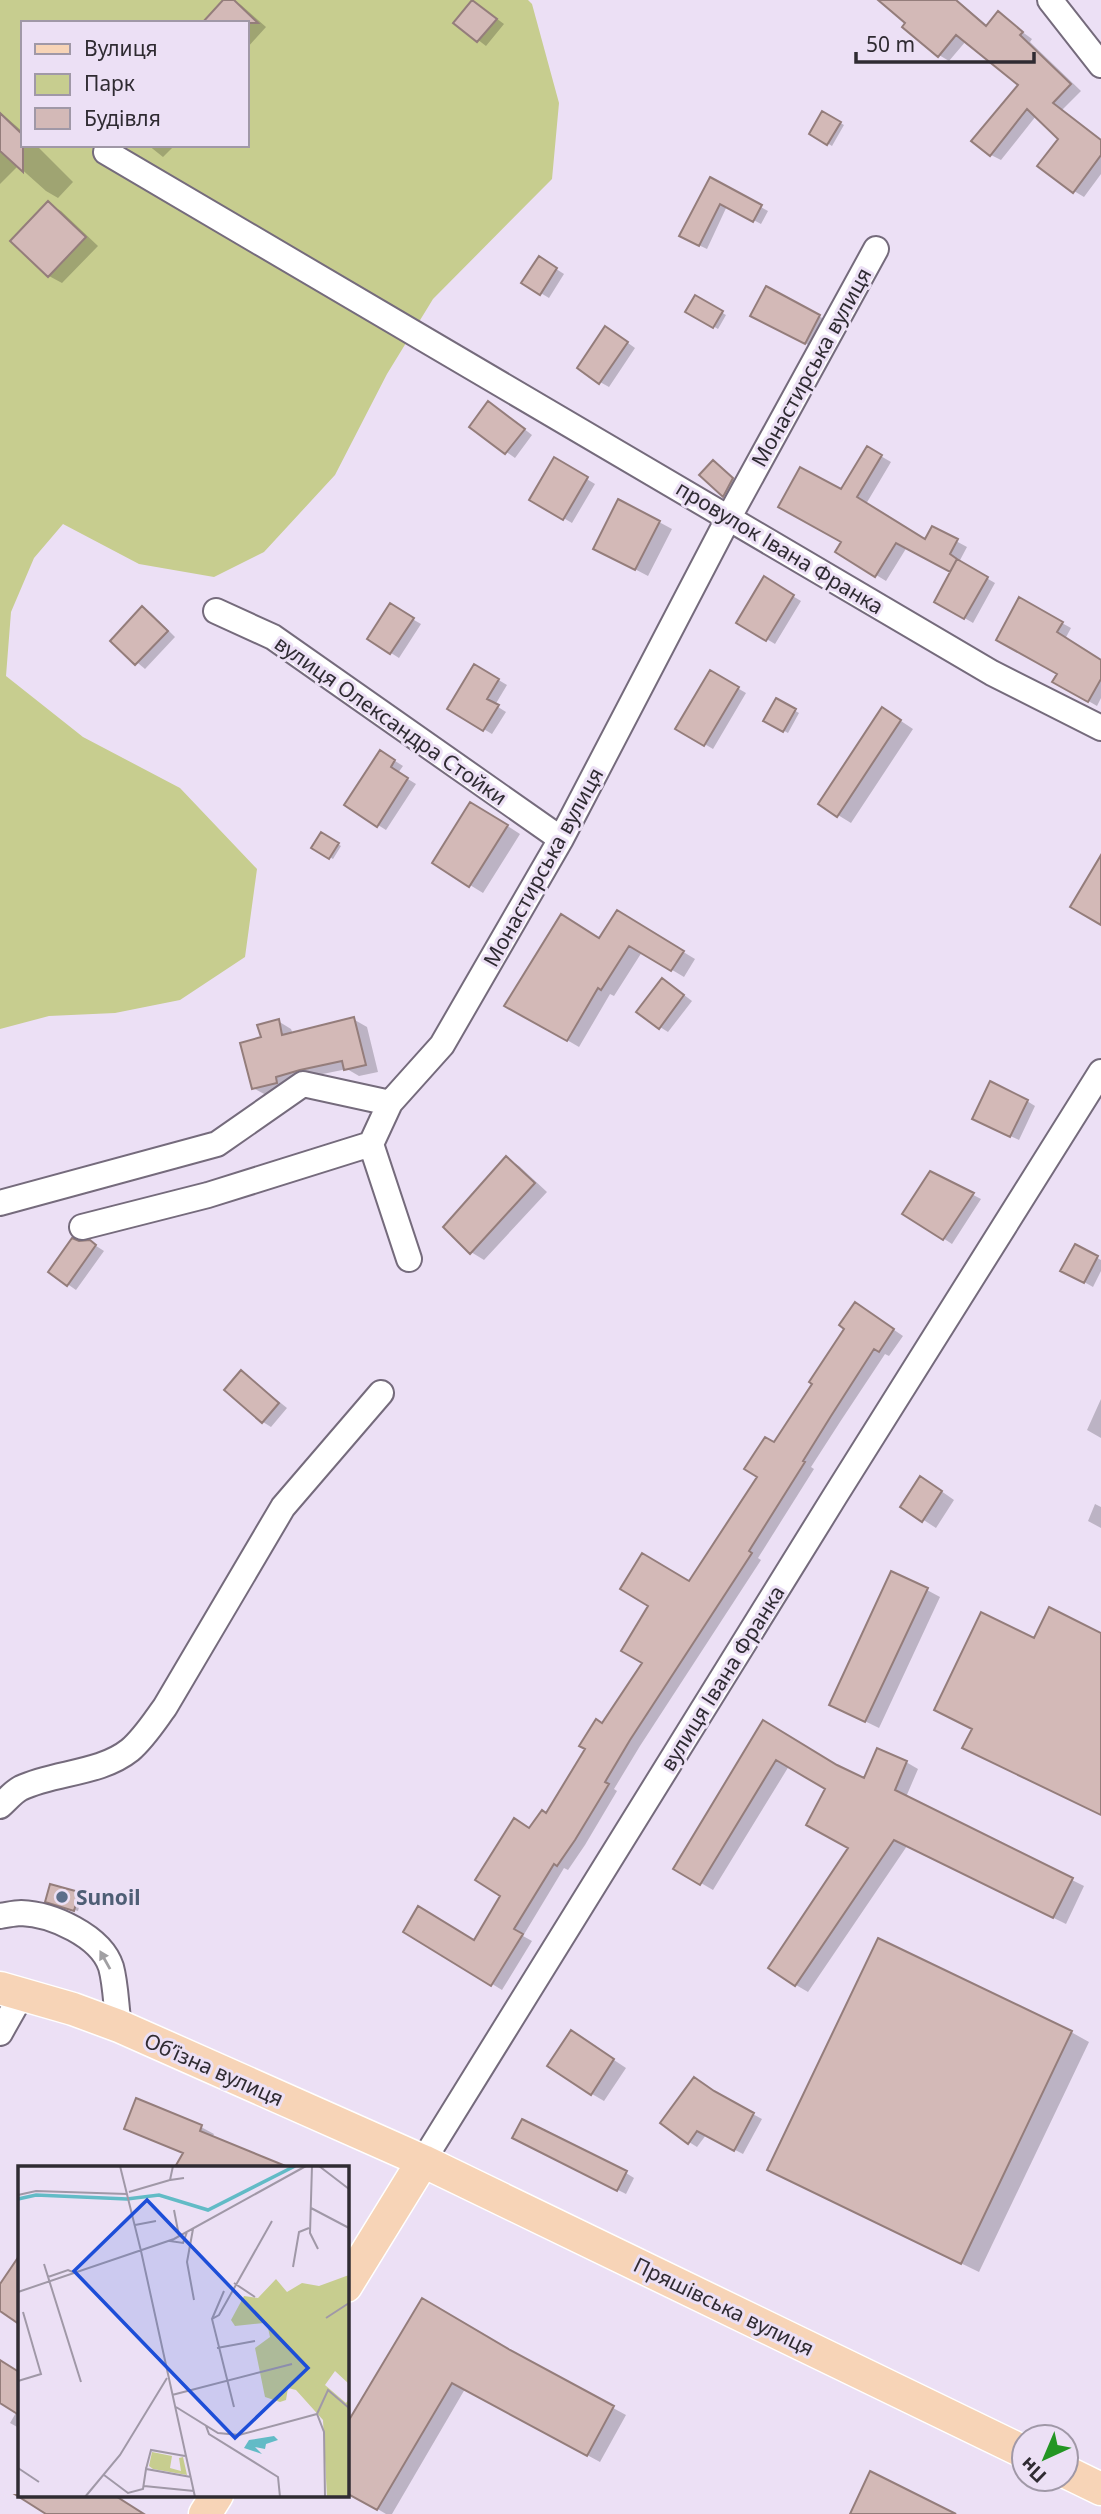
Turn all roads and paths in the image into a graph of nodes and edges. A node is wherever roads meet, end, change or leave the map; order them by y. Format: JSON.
{"nodes":[{"id":1,"x":1050,"y":0,"type":"edge"},
{"id":2,"x":1101,"y":65,"type":"edge"},
{"id":3,"x":106,"y":152,"type":"dead end"},
{"id":4,"x":876,"y":249,"type":"dead end"},
{"id":5,"x":729,"y":517,"type":"junction"},
{"id":6,"x":216,"y":611,"type":"dead end"},
{"id":7,"x":1101,"y":728,"type":"edge"},
{"id":8,"x":561,"y":839,"type":"junction"},
{"id":9,"x":1101,"y":1072,"type":"edge"},
{"id":10,"x":390,"y":1103,"type":"junction"},
{"id":11,"x":371,"y":1144,"type":"junction"},
{"id":12,"x":0,"y":1203,"type":"edge"},
{"id":13,"x":82,"y":1227,"type":"dead end"},
{"id":14,"x":409,"y":1259,"type":"dead end"},
{"id":15,"x":381,"y":1393,"type":"dead end"},
{"id":16,"x":0,"y":1806,"type":"edge"},
{"id":17,"x":0,"y":1916,"type":"edge"},
{"id":18,"x":11,"y":1991,"type":"edge"},
{"id":19,"x":119,"y":2026,"type":"junction"},
{"id":20,"x":0,"y":2032,"type":"edge"},
{"id":21,"x":423,"y":2161,"type":"junction"},
{"id":22,"x":348,"y":2283,"type":"edge"},
{"id":23,"x":1010,"y":2445,"type":"edge"},
{"id":24,"x":1080,"y":2479,"type":"edge"},
{"id":25,"x":1101,"y":2489,"type":"edge"},
{"id":26,"x":216,"y":2496,"type":"edge"},
{"id":27,"x":205,"y":2514,"type":"edge"}],
"edges":[{"from":1,"to":2,"type":"street"},
{"from":3,"to":5,"type":"street","name":"провулок Івана Франка"},
{"from":4,"to":5,"type":"street","name":"Монастирська вулиця"},
{"from":5,"to":7,"type":"street","name":"провулок Івана Франка"},
{"from":5,"to":8,"type":"street","name":"Монастирська вулиця"},
{"from":6,"to":8,"type":"street","name":"вулиця Олександра Стойки"},
{"from":8,"to":10,"type":"street","name":"Монастирська вулиця"},
{"from":9,"to":21,"type":"street","name":"вулиця Івана Франка"},
{"from":10,"to":11,"type":"street","name":"Монастирська вулиця"},
{"from":10,"to":12,"type":"street"},
{"from":11,"to":13,"type":"street"},
{"from":11,"to":14,"type":"street"},
{"from":15,"to":16,"type":"street"},
{"from":19,"to":17,"type":"street","one_way":true},
{"from":18,"to":19,"type":"main road","name":"Обʼїзна вулиця"},
{"from":18,"to":20,"type":"street"},
{"from":19,"to":21,"type":"main road","name":"Обʼїзна вулиця"},
{"from":21,"to":22,"type":"main road","name":"вулиця Івана Франка"},
{"from":21,"to":23,"type":"main road","name":"Пряшівська вулиця"},
{"from":24,"to":25,"type":"main road"},
{"from":26,"to":27,"type":"main road"}]}
